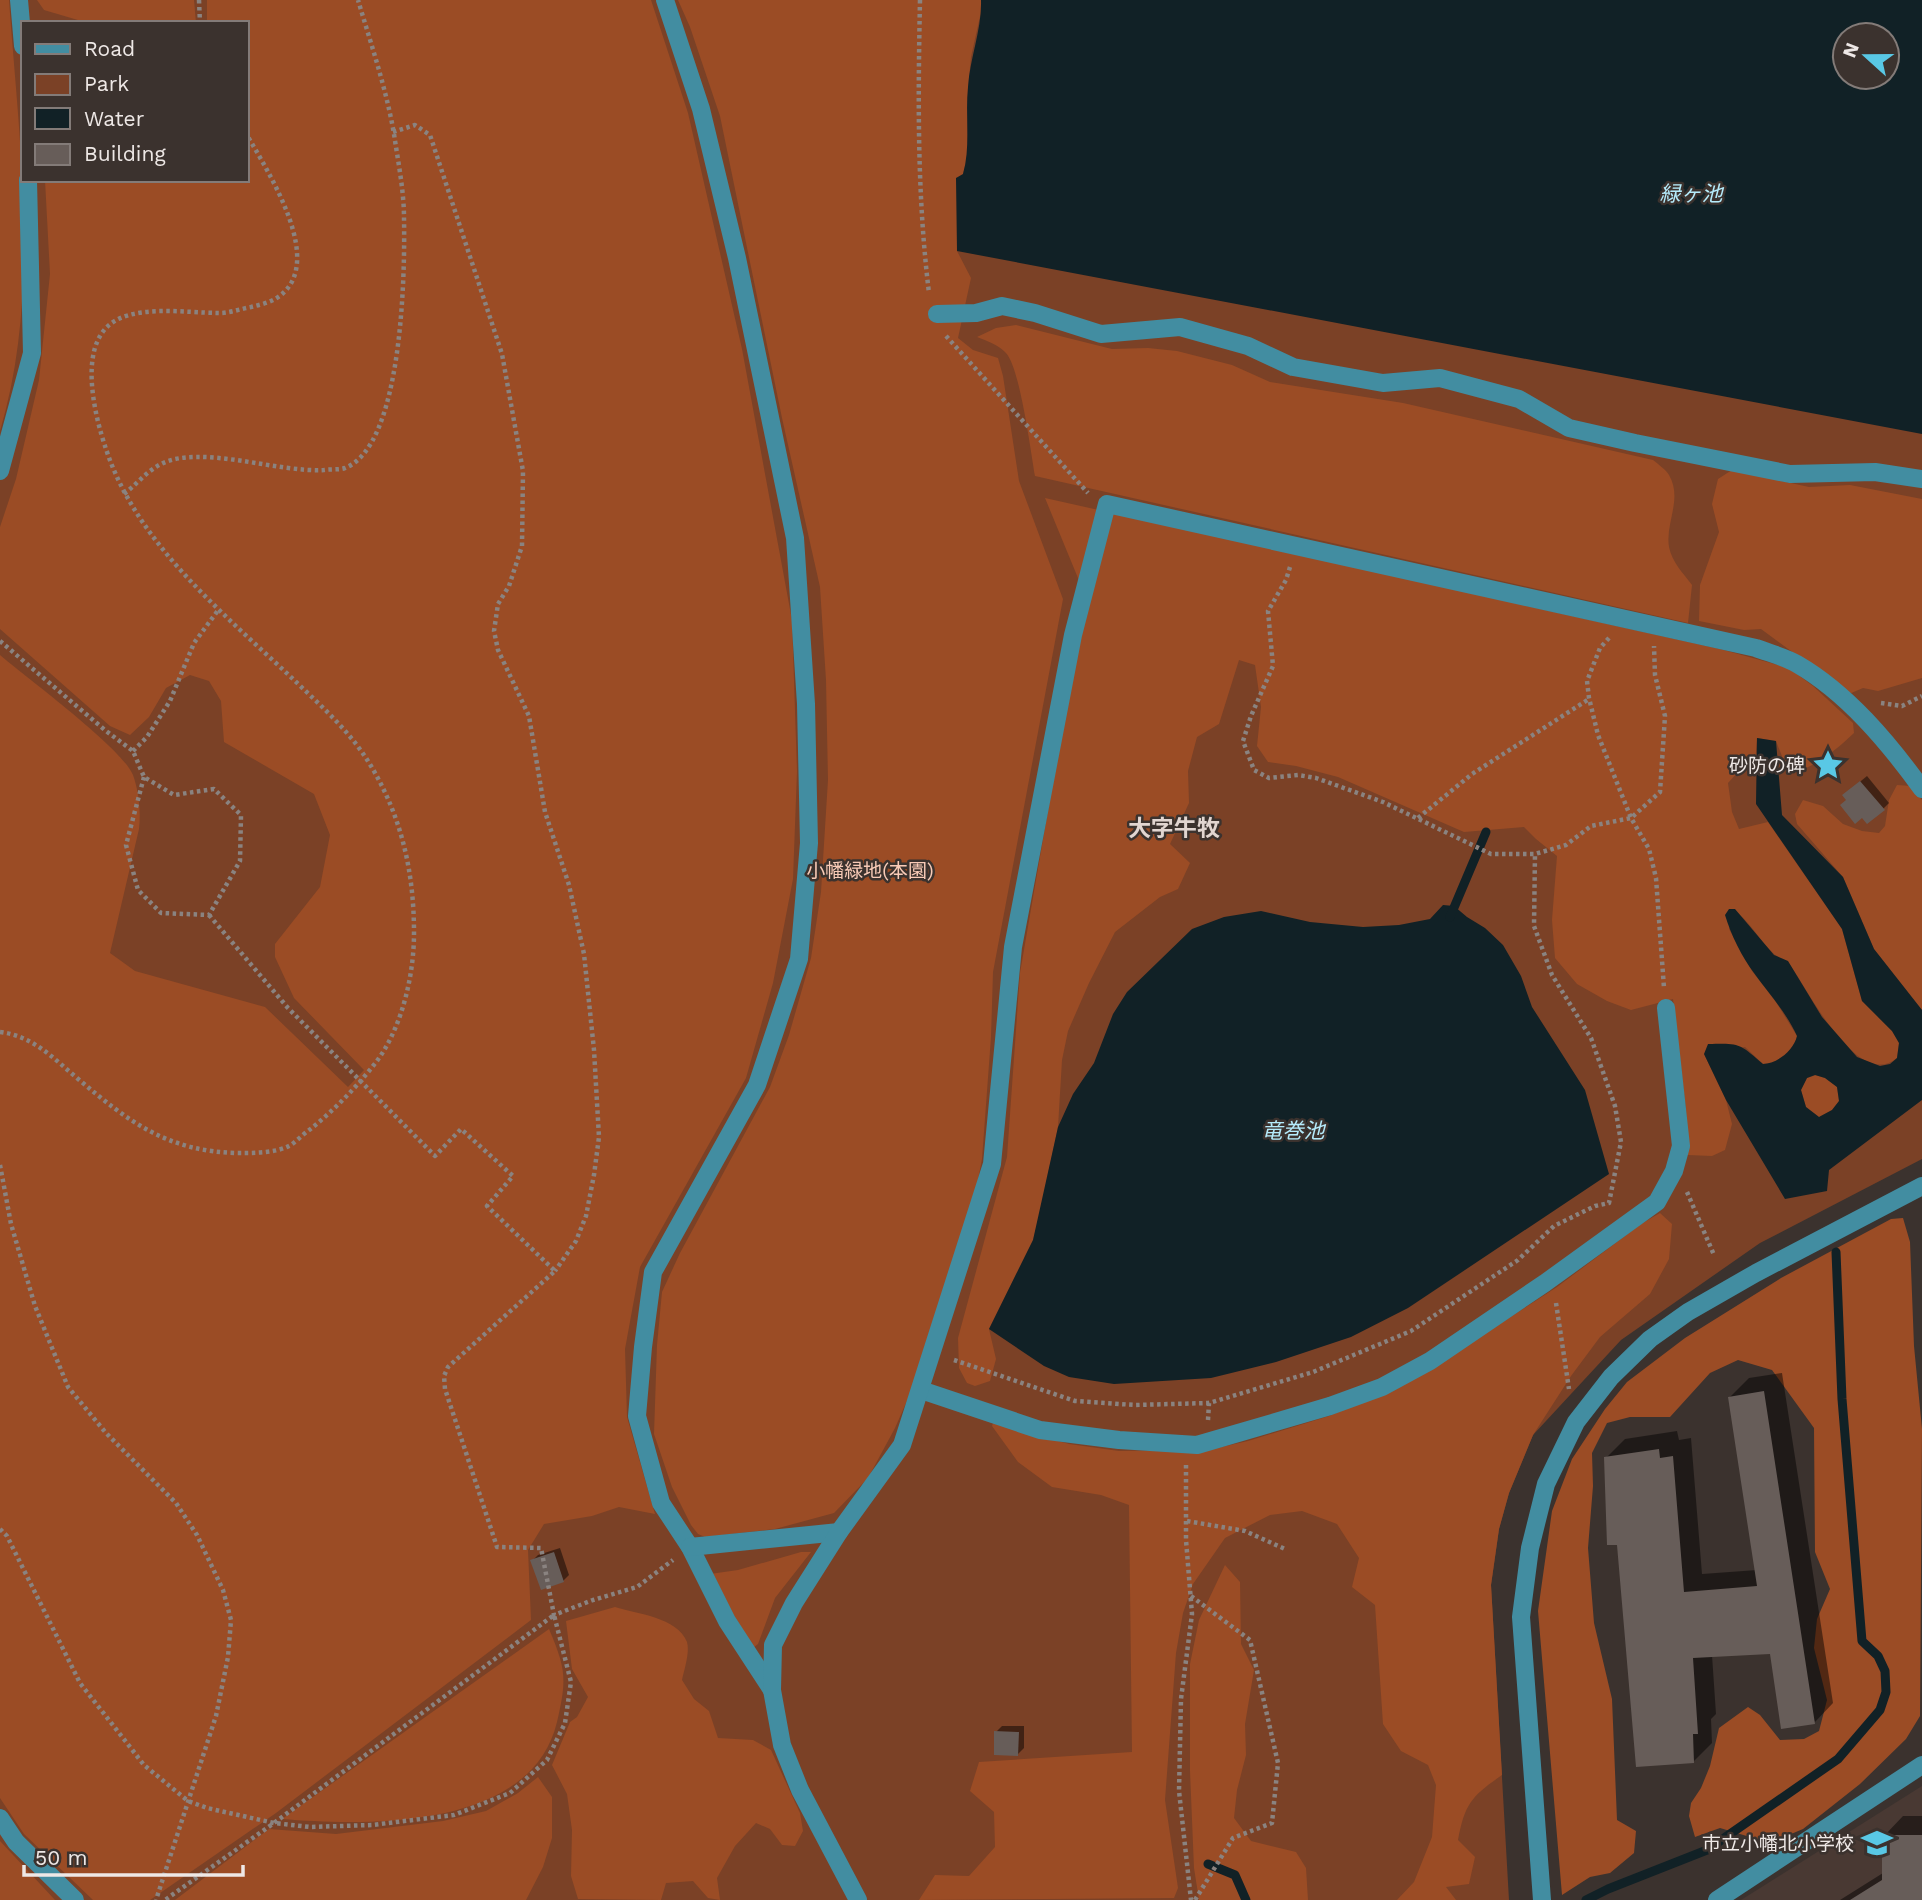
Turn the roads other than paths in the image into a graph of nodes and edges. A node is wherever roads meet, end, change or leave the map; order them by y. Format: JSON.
{"nodes":[{"id":1,"x":19,"y":0,"type":"edge"},
{"id":2,"x":665,"y":0,"type":"edge"},
{"id":3,"x":21,"y":23,"type":"edge"},
{"id":4,"x":28,"y":182,"type":"edge"},
{"id":5,"x":937,"y":314,"type":"road end"},
{"id":6,"x":0,"y":471,"type":"edge"},
{"id":7,"x":1922,"y":479,"type":"edge"},
{"id":8,"x":1922,"y":789,"type":"edge"},
{"id":9,"x":1666,"y":1009,"type":"road end"},
{"id":10,"x":1922,"y":1186,"type":"edge"},
{"id":11,"x":921,"y":1390,"type":"junction"},
{"id":12,"x":839,"y":1532,"type":"junction"},
{"id":13,"x":690,"y":1547,"type":"junction"},
{"id":14,"x":772,"y":1690,"type":"junction"},
{"id":15,"x":1922,"y":1765,"type":"edge"},
{"id":16,"x":0,"y":1818,"type":"edge"},
{"id":17,"x":1542,"y":1897,"type":"edge"},
{"id":18,"x":75,"y":1900,"type":"edge"},
{"id":19,"x":858,"y":1900,"type":"edge"},
{"id":20,"x":1717,"y":1900,"type":"edge"}],
"edges":[{"from":1,"to":3,"type":"street"},
{"from":2,"to":13,"type":"street"},
{"from":4,"to":6,"type":"street"},
{"from":5,"to":7,"type":"street"},
{"from":8,"to":11,"type":"street"},
{"from":9,"to":11,"type":"street"},
{"from":10,"to":17,"type":"street"},
{"from":11,"to":12,"type":"street"},
{"from":12,"to":13,"type":"street"},
{"from":12,"to":14,"type":"street"},
{"from":13,"to":14,"type":"street"},
{"from":14,"to":19,"type":"street"},
{"from":15,"to":20,"type":"street"},
{"from":16,"to":18,"type":"street"}]}
